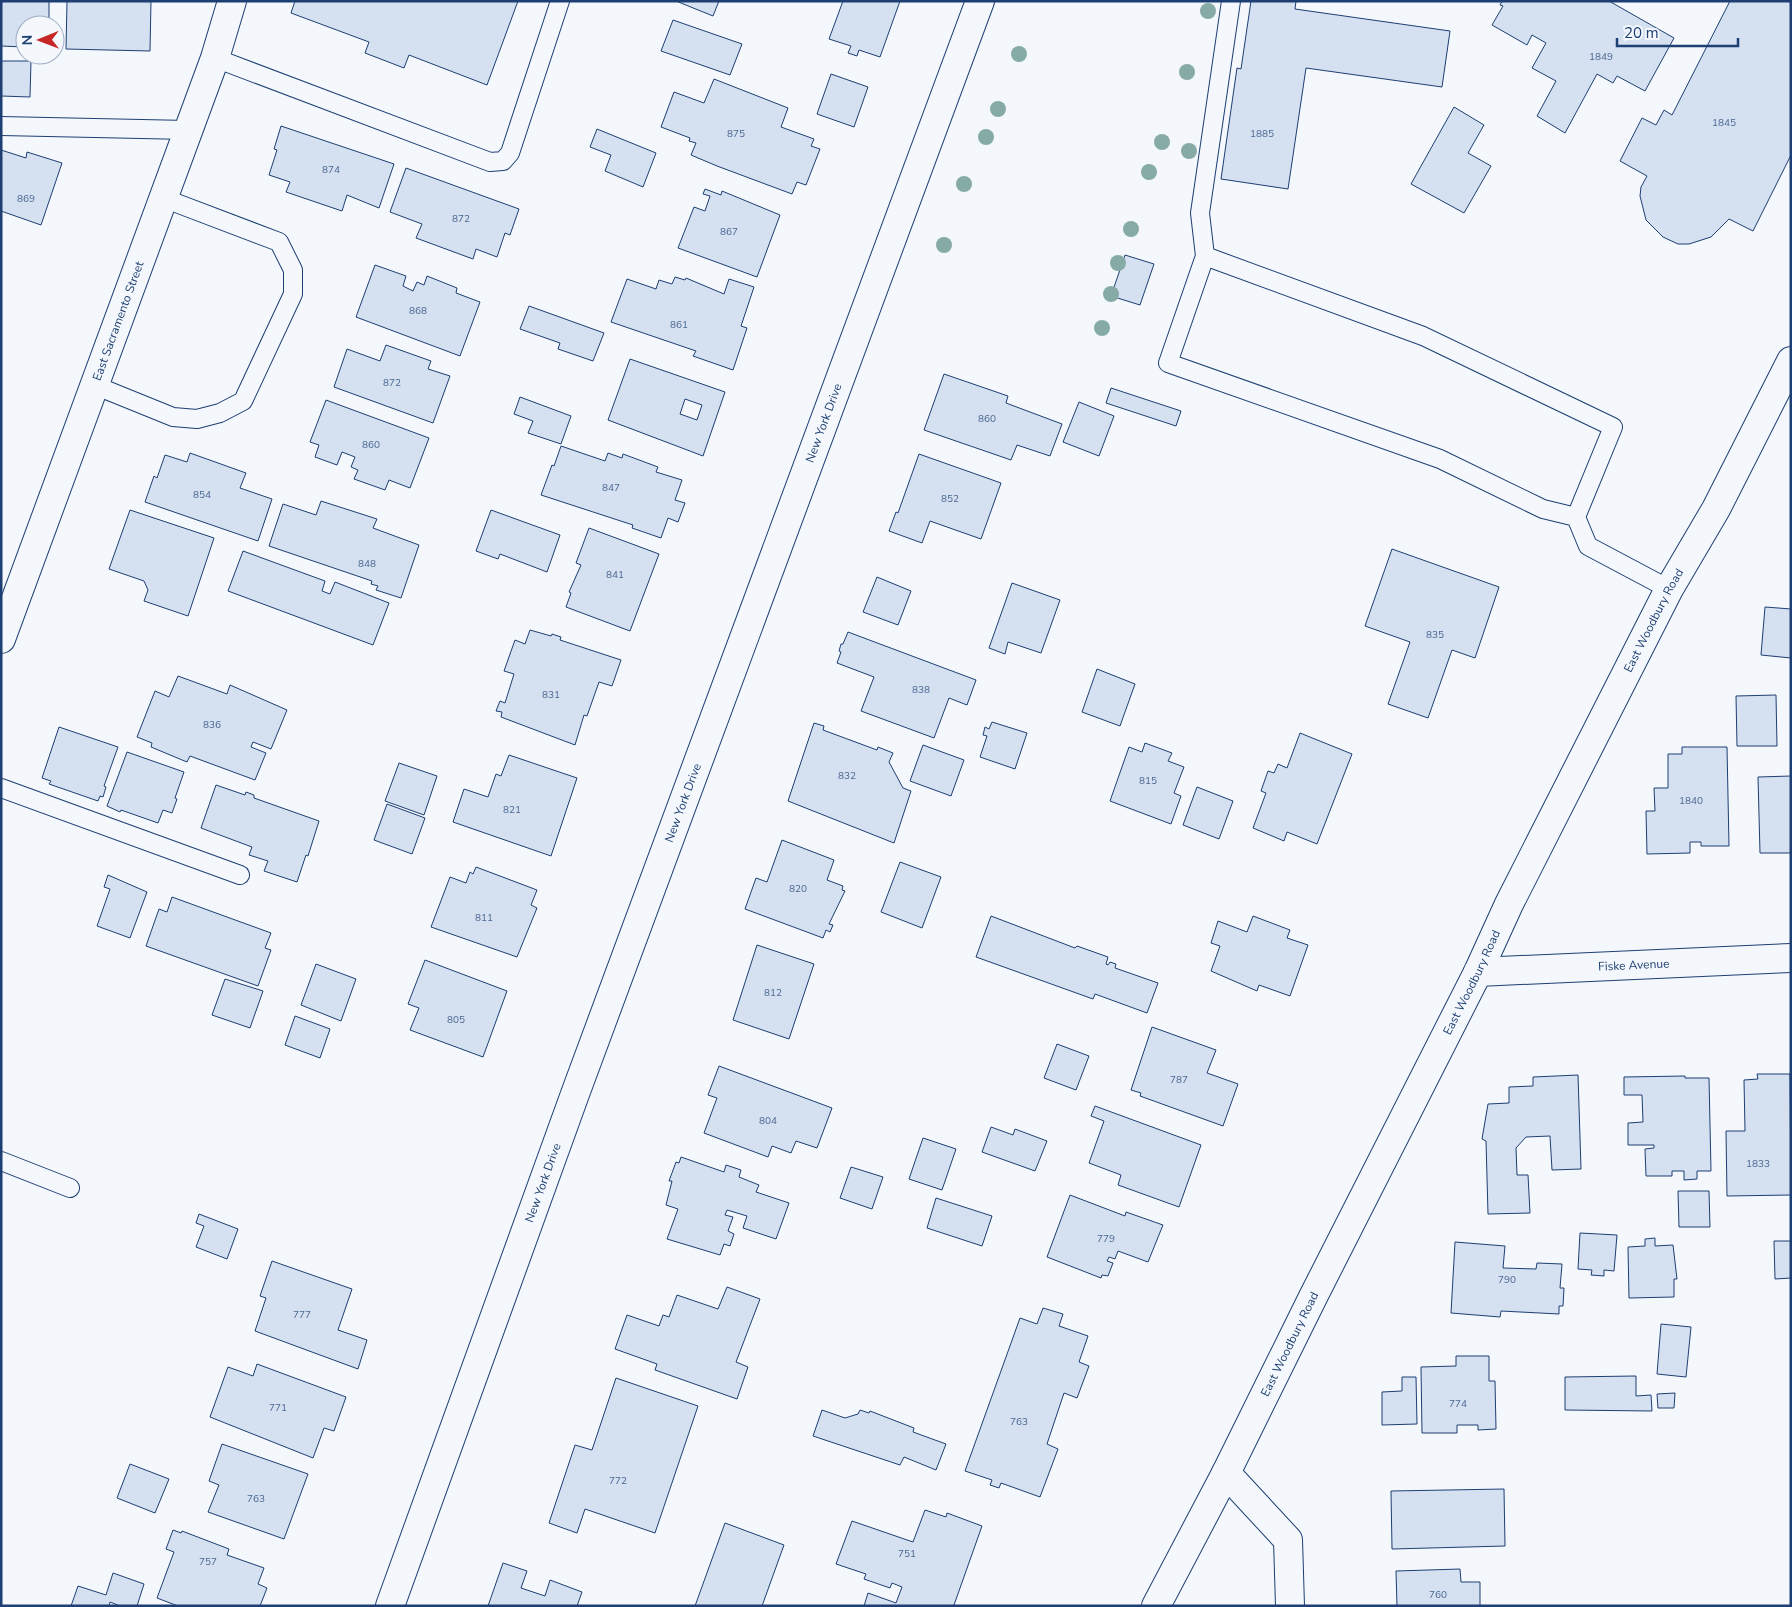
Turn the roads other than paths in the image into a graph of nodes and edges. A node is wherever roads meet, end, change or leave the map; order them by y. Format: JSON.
{"nodes":[{"id":1,"x":232,"y":1,"type":"edge"},
{"id":2,"x":560,"y":1,"type":"edge"},
{"id":3,"x":980,"y":1,"type":"edge"},
{"id":4,"x":1231,"y":1,"type":"edge"},
{"id":5,"x":214,"y":58,"type":"junction"},
{"id":6,"x":1,"y":126,"type":"edge"},
{"id":7,"x":188,"y":130,"type":"junction"},
{"id":8,"x":163,"y":198,"type":"junction"},
{"id":9,"x":1205,"y":256,"type":"junction"},
{"id":10,"x":1791,"y":361,"type":"edge"},
{"id":11,"x":94,"y":385,"type":"junction"},
{"id":12,"x":1576,"y":517,"type":"junction"},
{"id":13,"x":1669,"y":589,"type":"junction"},
{"id":14,"x":1,"y":639,"type":"edge"},
{"id":15,"x":1,"y":788,"type":"edge"},
{"id":16,"x":240,"y":875,"type":"dead end"},
{"id":17,"x":1791,"y":958,"type":"edge"},
{"id":18,"x":1478,"y":972,"type":"junction"},
{"id":19,"x":1,"y":1161,"type":"edge"},
{"id":20,"x":70,"y":1188,"type":"dead end"},
{"id":21,"x":1226,"y":1473,"type":"junction"},
{"id":22,"x":390,"y":1606,"type":"edge"},
{"id":23,"x":1156,"y":1606,"type":"edge"},
{"id":24,"x":1290,"y":1606,"type":"edge"}],
"edges":[{"from":1,"to":5,"type":"street","name":"East Sacramento Street"},
{"from":2,"to":5,"type":"lane"},
{"from":3,"to":22,"type":"street","name":"New York Drive"},
{"from":4,"to":9,"type":"lane"},
{"from":5,"to":7,"type":"street","name":"East Sacramento Street"},
{"from":6,"to":7,"type":"lane"},
{"from":7,"to":8,"type":"street","name":"East Sacramento Street"},
{"from":8,"to":11,"type":"street","name":"East Sacramento Street"},
{"from":8,"to":11,"type":"lane"},
{"from":9,"to":12,"type":"lane"},
{"from":9,"to":12,"type":"lane"},
{"from":10,"to":13,"type":"street","name":"East Woodbury Road"},
{"from":11,"to":14,"type":"street","name":"East Sacramento Street"},
{"from":12,"to":13,"type":"lane"},
{"from":13,"to":18,"type":"street","name":"East Woodbury Road"},
{"from":15,"to":16,"type":"lane"},
{"from":17,"to":18,"type":"street","name":"Fiske Avenue"},
{"from":18,"to":21,"type":"street","name":"East Woodbury Road"},
{"from":19,"to":20,"type":"lane"},
{"from":21,"to":23,"type":"street","name":"East Woodbury Road"},
{"from":21,"to":24,"type":"street"}]}
